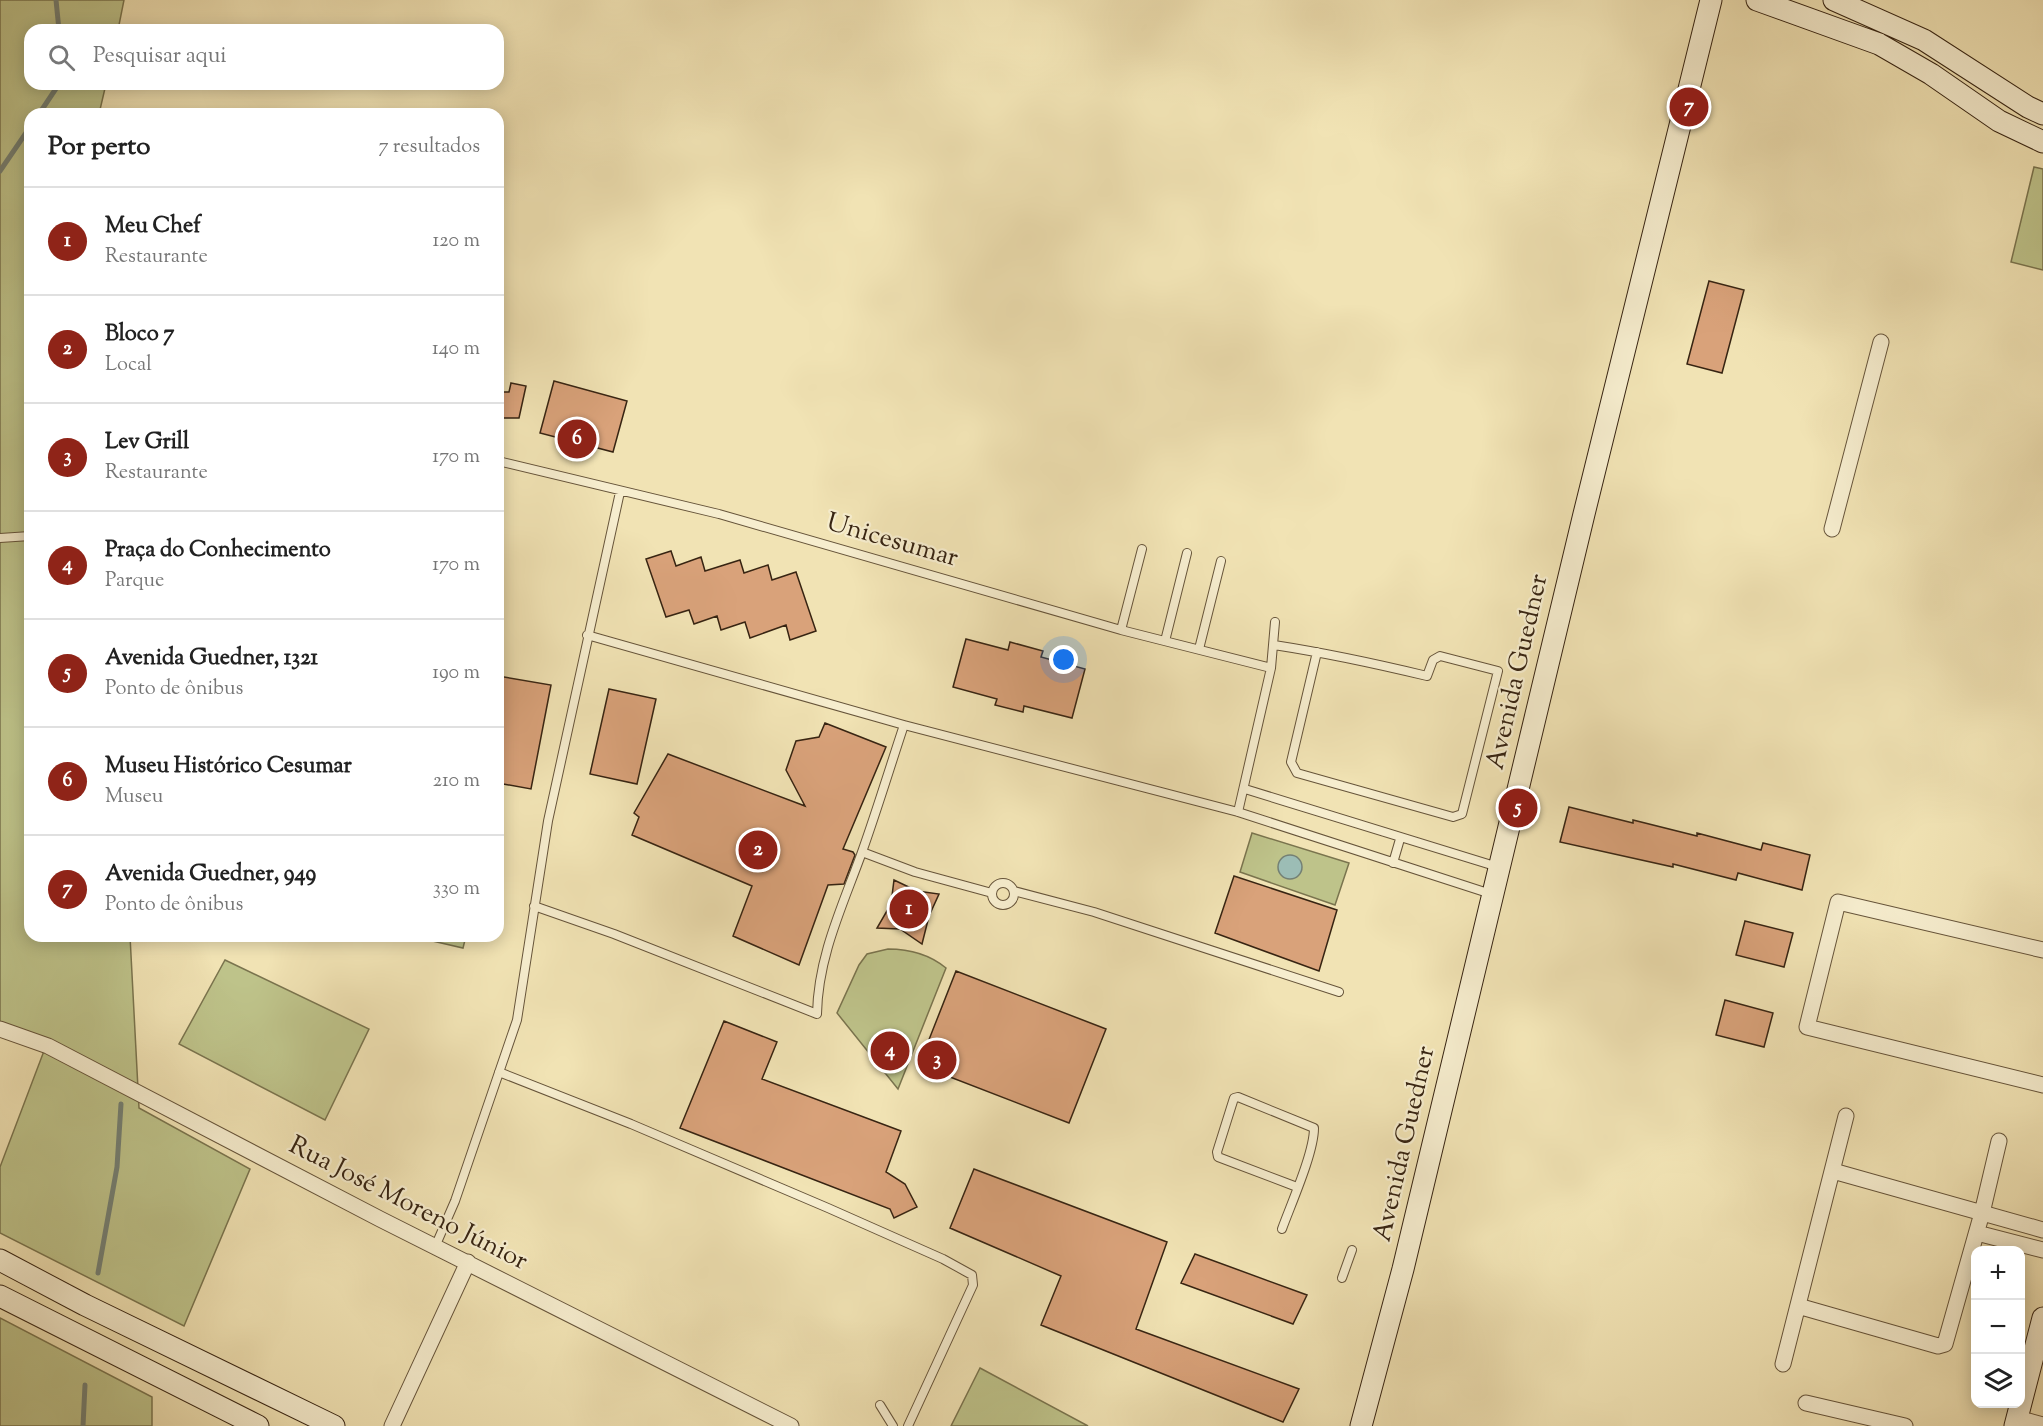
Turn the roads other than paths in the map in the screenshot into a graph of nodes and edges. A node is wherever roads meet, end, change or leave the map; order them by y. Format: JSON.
{"nodes":[{"id":1,"x":1711,"y":0,"type":"edge"},
{"id":2,"x":1757,"y":0,"type":"edge"},
{"id":3,"x":1834,"y":0,"type":"edge"},
{"id":4,"x":1948,"y":55,"type":"junction"},
{"id":5,"x":1931,"y":74,"type":"junction"},
{"id":6,"x":2043,"y":114,"type":"edge"},
{"id":7,"x":2043,"y":142,"type":"edge"},
{"id":8,"x":1881,"y":342,"type":"dead end"},
{"id":9,"x":504,"y":463,"type":"edge"},
{"id":10,"x":620,"y":492,"type":"junction"},
{"id":11,"x":1832,"y":529,"type":"dead end"},
{"id":12,"x":24,"y":536,"type":"edge"},
{"id":13,"x":0,"y":538,"type":"edge"},
{"id":14,"x":1142,"y":549,"type":"dead end"},
{"id":15,"x":1187,"y":553,"type":"dead end"},
{"id":16,"x":1221,"y":561,"type":"dead end"},
{"id":17,"x":1275,"y":622,"type":"dead end"},
{"id":18,"x":1121,"y":630,"type":"junction"},
{"id":19,"x":587,"y":635,"type":"junction"},
{"id":20,"x":1165,"y":641,"type":"junction"},
{"id":21,"x":1274,"y":645,"type":"junction"},
{"id":22,"x":1198,"y":649,"type":"junction"},
{"id":23,"x":1317,"y":652,"type":"junction"},
{"id":24,"x":1271,"y":669,"type":"junction"},
{"id":25,"x":904,"y":725,"type":"junction"},
{"id":26,"x":1245,"y":789,"type":"junction"},
{"id":27,"x":1238,"y":812,"type":"junction"},
{"id":28,"x":1400,"y":838,"type":"junction"},
{"id":29,"x":862,"y":852,"type":"junction"},
{"id":30,"x":1393,"y":863,"type":"junction"},
{"id":31,"x":1500,"y":867,"type":"junction"},
{"id":32,"x":1014,"y":891,"type":"junction"},
{"id":33,"x":992,"y":893,"type":"junction"},
{"id":34,"x":1493,"y":894,"type":"junction"},
{"id":35,"x":534,"y":906,"type":"junction"},
{"id":36,"x":2043,"y":950,"type":"edge"},
{"id":37,"x":1339,"y":992,"type":"dead end"},
{"id":38,"x":0,"y":1029,"type":"edge"},
{"id":39,"x":499,"y":1072,"type":"junction"},
{"id":40,"x":2043,"y":1085,"type":"edge"},
{"id":41,"x":1846,"y":1116,"type":"dead end"},
{"id":42,"x":1999,"y":1141,"type":"dead end"},
{"id":43,"x":1833,"y":1171,"type":"junction"},
{"id":44,"x":1297,"y":1187,"type":"junction"},
{"id":45,"x":1982,"y":1213,"type":"junction"},
{"id":46,"x":1282,"y":1229,"type":"dead end"},
{"id":47,"x":2043,"y":1230,"type":"edge"},
{"id":48,"x":1977,"y":1233,"type":"junction"},
{"id":49,"x":435,"y":1246,"type":"junction"},
{"id":50,"x":1352,"y":1250,"type":"dead end"},
{"id":51,"x":2043,"y":1250,"type":"edge"},
{"id":52,"x":0,"y":1260,"type":"edge"},
{"id":53,"x":468,"y":1262,"type":"junction"},
{"id":54,"x":1342,"y":1278,"type":"dead end"},
{"id":55,"x":0,"y":1296,"type":"edge"},
{"id":56,"x":1798,"y":1306,"type":"junction"},
{"id":57,"x":2043,"y":1318,"type":"edge"},
{"id":58,"x":1783,"y":1364,"type":"dead end"},
{"id":59,"x":1806,"y":1402,"type":"dead end"},
{"id":60,"x":880,"y":1405,"type":"dead end"},
{"id":61,"x":773,"y":1422,"type":"edge"},
{"id":62,"x":2016,"y":1422,"type":"edge"},
{"id":63,"x":1885,"y":1424,"type":"edge"},
{"id":64,"x":2043,"y":1425,"type":"edge"},
{"id":65,"x":258,"y":1426,"type":"edge"},
{"id":66,"x":334,"y":1426,"type":"edge"},
{"id":67,"x":392,"y":1426,"type":"edge"},
{"id":68,"x":791,"y":1426,"type":"edge"},
{"id":69,"x":893,"y":1426,"type":"edge"},
{"id":70,"x":908,"y":1426,"type":"edge"},
{"id":71,"x":1361,"y":1426,"type":"edge"},
{"id":72,"x":1905,"y":1426,"type":"edge"}],
"edges":[{"from":1,"to":31,"type":"street","name":"Avenida Guedner"},
{"from":2,"to":5,"type":"street"},
{"from":3,"to":4,"type":"street"},
{"from":4,"to":5,"type":"street"},
{"from":4,"to":6,"type":"street"},
{"from":5,"to":7,"type":"street"},
{"from":8,"to":11,"type":"street"},
{"from":9,"to":10,"type":"lane","name":"Unicesumar"},
{"from":10,"to":18,"type":"lane","name":"Unicesumar"},
{"from":10,"to":19,"type":"lane"},
{"from":12,"to":13,"type":"lane"},
{"from":14,"to":18,"type":"lane"},
{"from":15,"to":20,"type":"lane"},
{"from":16,"to":22,"type":"lane"},
{"from":17,"to":21,"type":"lane"},
{"from":18,"to":20,"type":"lane","name":"Unicesumar"},
{"from":19,"to":25,"type":"lane"},
{"from":19,"to":35,"type":"lane"},
{"from":20,"to":22,"type":"lane","name":"Unicesumar"},
{"from":21,"to":23,"type":"lane"},
{"from":21,"to":24,"type":"lane"},
{"from":22,"to":24,"type":"lane","name":"Unicesumar"},
{"from":23,"to":23,"type":"lane"},
{"from":24,"to":26,"type":"lane"},
{"from":25,"to":27,"type":"lane"},
{"from":25,"to":29,"type":"lane"},
{"from":26,"to":27,"type":"lane"},
{"from":26,"to":28,"type":"lane"},
{"from":27,"to":30,"type":"lane"},
{"from":28,"to":30,"type":"lane"},
{"from":28,"to":31,"type":"lane"},
{"from":29,"to":33,"type":"lane"},
{"from":29,"to":35,"type":"lane"},
{"from":30,"to":34,"type":"lane"},
{"from":31,"to":34,"type":"street","name":"Avenida Guedner"},
{"from":32,"to":33,"type":"lane"},
{"from":32,"to":33,"type":"lane"},
{"from":32,"to":37,"type":"lane"},
{"from":34,"to":71,"type":"street","name":"Avenida Guedner"},
{"from":35,"to":39,"type":"lane"},
{"from":36,"to":40,"type":"street"},
{"from":38,"to":49,"type":"street","name":"Rua José Moreno Júnior"},
{"from":39,"to":49,"type":"lane"},
{"from":39,"to":70,"type":"lane"},
{"from":41,"to":43,"type":"street"},
{"from":42,"to":45,"type":"street"},
{"from":43,"to":45,"type":"street"},
{"from":43,"to":56,"type":"street"},
{"from":44,"to":44,"type":"lane"},
{"from":44,"to":46,"type":"lane"},
{"from":45,"to":47,"type":"street"},
{"from":45,"to":48,"type":"street"},
{"from":48,"to":51,"type":"street"},
{"from":48,"to":56,"type":"street"},
{"from":49,"to":53,"type":"street","name":"Rua José Moreno Júnior"},
{"from":50,"to":54,"type":"lane"},
{"from":52,"to":66,"type":"street"},
{"from":53,"to":61,"type":"street","name":"Rua José Moreno Júnior"},
{"from":53,"to":67,"type":"street"},
{"from":55,"to":65,"type":"street"},
{"from":56,"to":58,"type":"street"},
{"from":57,"to":62,"type":"street"},
{"from":59,"to":63,"type":"street"},
{"from":60,"to":69,"type":"lane"},
{"from":61,"to":68,"type":"street","name":"Rua José Moreno Júnior"},
{"from":62,"to":64,"type":"street"},
{"from":63,"to":72,"type":"street"}]}
